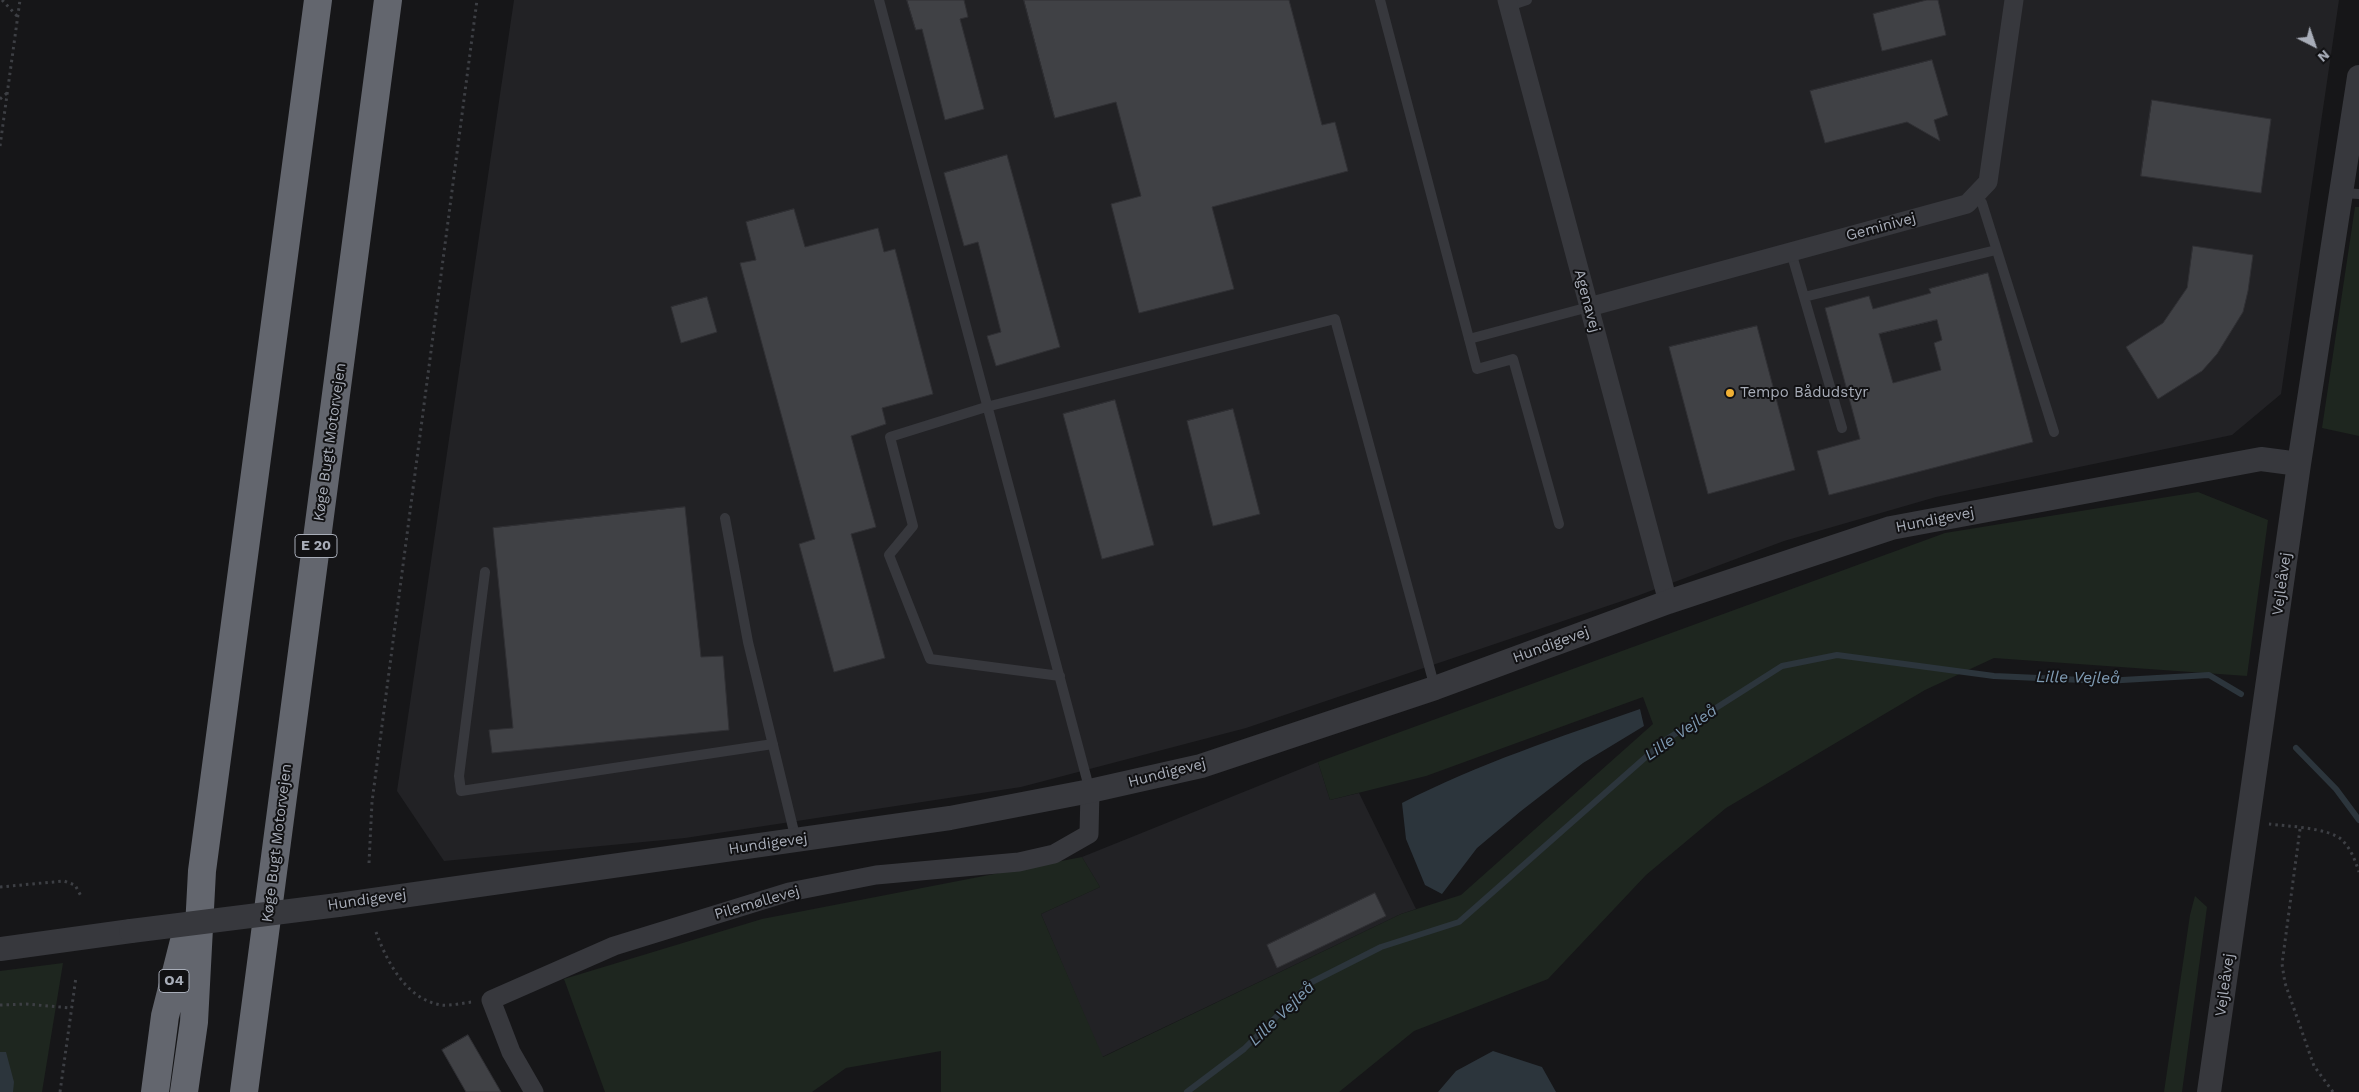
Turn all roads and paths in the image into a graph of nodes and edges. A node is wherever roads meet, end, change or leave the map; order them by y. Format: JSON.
{"nodes":[{"id":1,"x":2,"y":0,"type":"edge"},
{"id":2,"x":20,"y":0,"type":"edge"},
{"id":3,"x":318,"y":0,"type":"edge"},
{"id":4,"x":388,"y":0,"type":"edge"},
{"id":5,"x":477,"y":0,"type":"edge"},
{"id":6,"x":879,"y":0,"type":"edge"},
{"id":7,"x":1380,"y":0,"type":"edge"},
{"id":8,"x":1527,"y":0,"type":"edge"},
{"id":9,"x":2014,"y":0,"type":"edge"},
{"id":10,"x":1508,"y":3,"type":"edge"},
{"id":11,"x":18,"y":16,"type":"junction"},
{"id":12,"x":2359,"y":77,"type":"edge"},
{"id":13,"x":7,"y":92,"type":"junction"},
{"id":14,"x":0,"y":99,"type":"edge"},
{"id":15,"x":0,"y":144,"type":"edge"},
{"id":16,"x":2350,"y":193,"type":"edge"},
{"id":17,"x":1976,"y":194,"type":"junction"},
{"id":18,"x":1996,"y":250,"type":"junction"},
{"id":19,"x":1791,"y":252,"type":"junction"},
{"id":20,"x":1804,"y":297,"type":"junction"},
{"id":21,"x":1589,"y":306,"type":"junction"},
{"id":22,"x":1469,"y":339,"type":"junction"},
{"id":23,"x":986,"y":407,"type":"junction"},
{"id":24,"x":1842,"y":428,"type":"dead end"},
{"id":25,"x":2054,"y":432,"type":"dead end"},
{"id":26,"x":2299,"y":464,"type":"junction"},
{"id":27,"x":725,"y":518,"type":"dead end"},
{"id":28,"x":1559,"y":524,"type":"dead end"},
{"id":29,"x":485,"y":572,"type":"dead end"},
{"id":30,"x":1668,"y":602,"type":"junction"},
{"id":31,"x":1060,"y":676,"type":"junction"},
{"id":32,"x":1435,"y":688,"type":"junction"},
{"id":33,"x":773,"y":744,"type":"junction"},
{"id":34,"x":1090,"y":791,"type":"junction"},
{"id":35,"x":2248,"y":821,"type":"junction"},
{"id":36,"x":2300,"y":829,"type":"junction"},
{"id":37,"x":796,"y":840,"type":"junction"},
{"id":38,"x":369,"y":863,"type":"dead end"},
{"id":39,"x":202,"y":871,"type":"junction"},
{"id":40,"x":2359,"y":872,"type":"edge"},
{"id":41,"x":0,"y":886,"type":"edge"},
{"id":42,"x":82,"y":896,"type":"dead end"},
{"id":43,"x":376,"y":932,"type":"dead end"},
{"id":44,"x":0,"y":949,"type":"edge"},
{"id":45,"x":76,"y":977,"type":"dead end"},
{"id":46,"x":491,"y":1000,"type":"junction"},
{"id":47,"x":0,"y":1005,"type":"edge"},
{"id":48,"x":71,"y":1008,"type":"junction"},
{"id":49,"x":60,"y":1092,"type":"edge"},
{"id":50,"x":155,"y":1092,"type":"edge"},
{"id":51,"x":184,"y":1092,"type":"edge"},
{"id":52,"x":244,"y":1092,"type":"edge"},
{"id":53,"x":534,"y":1092,"type":"edge"},
{"id":54,"x":2209,"y":1092,"type":"edge"},
{"id":55,"x":2334,"y":1092,"type":"edge"}],
"edges":[{"from":1,"to":11,"type":"path"},
{"from":2,"to":11,"type":"path"},
{"from":3,"to":39,"type":"highway"},
{"from":4,"to":52,"type":"highway","name":"Køge Bugt Motorvejen","number":"E 20"},
{"from":5,"to":38,"type":"path"},
{"from":6,"to":23,"type":"lane"},
{"from":7,"to":22,"type":"lane"},
{"from":8,"to":10,"type":"lane"},
{"from":9,"to":17,"type":"street","name":"Geminivej"},
{"from":10,"to":21,"type":"street","name":"Agenavej"},
{"from":11,"to":13,"type":"path"},
{"from":12,"to":16,"type":"street","name":"Vejleåvej"},
{"from":13,"to":14,"type":"path"},
{"from":13,"to":15,"type":"path"},
{"from":16,"to":26,"type":"street","name":"Vejleåvej"},
{"from":17,"to":18,"type":"lane"},
{"from":17,"to":19,"type":"street","name":"Geminivej"},
{"from":18,"to":20,"type":"lane"},
{"from":18,"to":25,"type":"lane"},
{"from":19,"to":20,"type":"lane"},
{"from":19,"to":21,"type":"street","name":"Geminivej"},
{"from":20,"to":24,"type":"lane"},
{"from":21,"to":22,"type":"lane"},
{"from":21,"to":30,"type":"street","name":"Agenavej"},
{"from":22,"to":28,"type":"lane"},
{"from":23,"to":31,"type":"lane"},
{"from":23,"to":31,"type":"lane"},
{"from":23,"to":32,"type":"lane"},
{"from":26,"to":30,"type":"street","name":"Hundigevej"},
{"from":26,"to":35,"type":"street","name":"Vejleåvej"},
{"from":27,"to":33,"type":"lane"},
{"from":29,"to":33,"type":"lane"},
{"from":30,"to":32,"type":"street","name":"Hundigevej"},
{"from":31,"to":34,"type":"lane"},
{"from":32,"to":34,"type":"street","name":"Hundigevej"},
{"from":33,"to":37,"type":"lane"},
{"from":34,"to":37,"type":"street","name":"Hundigevej"},
{"from":34,"to":46,"type":"street","name":"Pilemøllevej"},
{"from":35,"to":36,"type":"path"},
{"from":35,"to":54,"type":"street","name":"Vejleåvej"},
{"from":36,"to":40,"type":"path"},
{"from":36,"to":55,"type":"path"},
{"from":37,"to":44,"type":"street","name":"Hundigevej","bridge":true},
{"from":39,"to":50,"type":"highway","number":"O4"},
{"from":39,"to":51,"type":"highway"},
{"from":41,"to":42,"type":"path"},
{"from":43,"to":46,"type":"path"},
{"from":45,"to":48,"type":"path"},
{"from":46,"to":53,"type":"street"},
{"from":47,"to":48,"type":"path"},
{"from":48,"to":49,"type":"path"}]}
